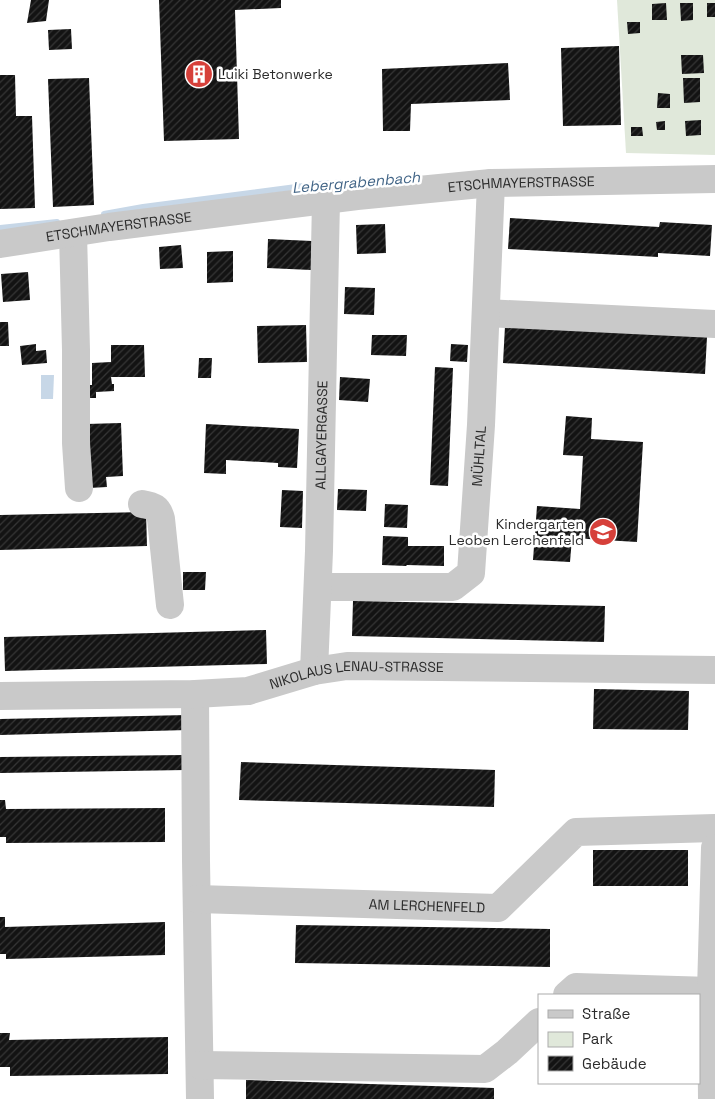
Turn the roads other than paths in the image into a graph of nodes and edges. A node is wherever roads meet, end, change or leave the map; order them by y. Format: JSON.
{"nodes":[{"id":1,"x":715,"y":179,"type":"edge"},
{"id":2,"x":491,"y":183,"type":"junction"},
{"id":3,"x":326,"y":200,"type":"junction"},
{"id":4,"x":74,"y":233,"type":"junction"},
{"id":5,"x":0,"y":244,"type":"edge"},
{"id":6,"x":486,"y":313,"type":"junction"},
{"id":7,"x":715,"y":324,"type":"edge"},
{"id":8,"x":79,"y":488,"type":"dead end"},
{"id":9,"x":142,"y":504,"type":"dead end"},
{"id":10,"x":318,"y":587,"type":"junction"},
{"id":11,"x":170,"y":605,"type":"dead end"},
{"id":12,"x":715,"y":670,"type":"edge"},
{"id":13,"x":314,"y":671,"type":"junction"},
{"id":14,"x":195,"y":694,"type":"junction"},
{"id":15,"x":0,"y":696,"type":"edge"},
{"id":16,"x":715,"y":828,"type":"edge"},
{"id":17,"x":715,"y":848,"type":"edge"},
{"id":18,"x":197,"y":899,"type":"junction"},
{"id":19,"x":711,"y":991,"type":"junction"},
{"id":20,"x":568,"y":994,"type":"edge"},
{"id":21,"x":538,"y":1023,"type":"edge"},
{"id":22,"x":200,"y":1065,"type":"junction"},
{"id":23,"x":200,"y":1099,"type":"edge"},
{"id":24,"x":712,"y":1099,"type":"edge"}],
"edges":[{"from":1,"to":2,"type":"street","name":"ETSCHMAYERSTRASSE"},
{"from":2,"to":3,"type":"street","name":"ETSCHMAYERSTRASSE"},
{"from":2,"to":6,"type":"street","name":"MÜHLTAL"},
{"from":3,"to":4,"type":"street","name":"ETSCHMAYERSTRASSE"},
{"from":3,"to":10,"type":"street","name":"ALLGAYERGASSE"},
{"from":4,"to":5,"type":"street","name":"ETSCHMAYERSTRASSE"},
{"from":4,"to":8,"type":"street"},
{"from":6,"to":7,"type":"street"},
{"from":6,"to":10,"type":"street","name":"MÜHLTAL"},
{"from":9,"to":11,"type":"street"},
{"from":10,"to":13,"type":"street","name":"ALLGAYERGASSE"},
{"from":12,"to":13,"type":"street","name":"NIKOLAUS LENAU-STRASSE"},
{"from":13,"to":14,"type":"street","name":"NIKOLAUS LENAU-STRASSE"},
{"from":14,"to":15,"type":"street","name":"NIKOLAUS LENAU-STRASSE"},
{"from":14,"to":18,"type":"street"},
{"from":16,"to":18,"type":"street","name":"AM LERCHENFELD"},
{"from":17,"to":19,"type":"street"},
{"from":18,"to":22,"type":"street"},
{"from":19,"to":20,"type":"street"},
{"from":19,"to":24,"type":"street"},
{"from":21,"to":22,"type":"street"},
{"from":22,"to":23,"type":"street"}]}
